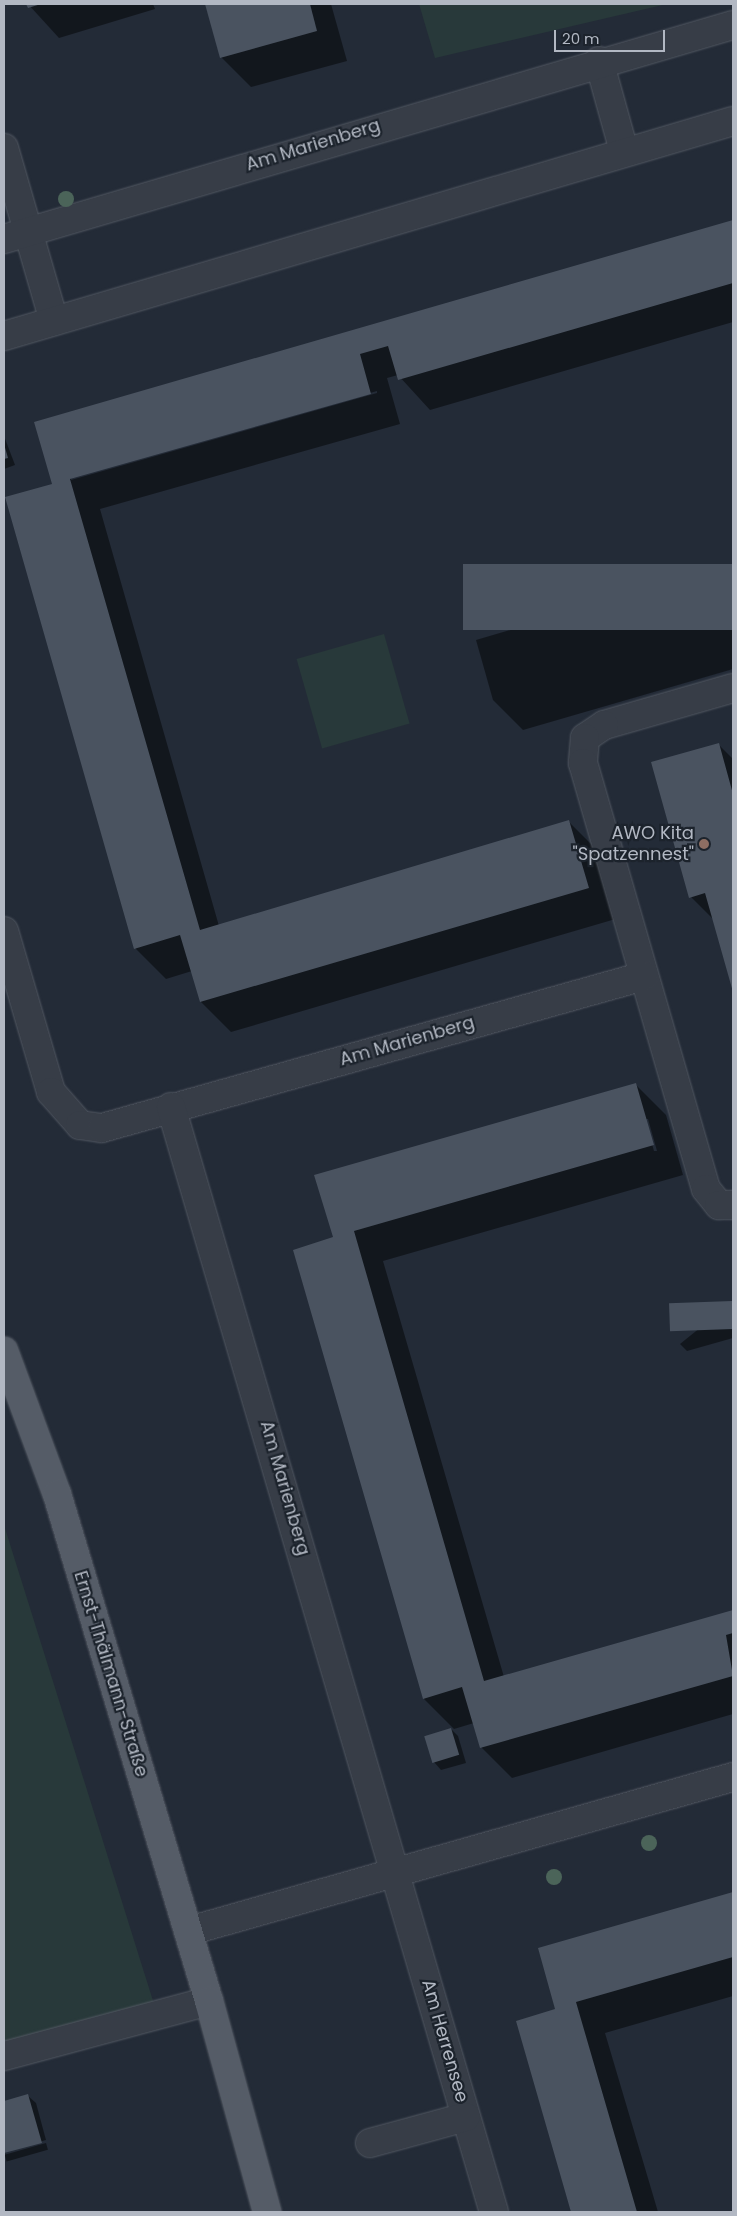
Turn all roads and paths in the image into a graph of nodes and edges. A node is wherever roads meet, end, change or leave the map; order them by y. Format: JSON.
{"nodes":[{"id":1,"x":733,"y":25,"type":"edge"},
{"id":2,"x":599,"y":61,"type":"junction"},
{"id":3,"x":733,"y":121,"type":"edge"},
{"id":4,"x":4,"y":148,"type":"edge"},
{"id":5,"x":624,"y":152,"type":"junction"},
{"id":6,"x":16,"y":235,"type":"edge"},
{"id":7,"x":54,"y":321,"type":"junction"},
{"id":8,"x":4,"y":336,"type":"edge"},
{"id":9,"x":733,"y":688,"type":"edge"},
{"id":10,"x":4,"y":931,"type":"edge"},
{"id":11,"x":644,"y":976,"type":"junction"},
{"id":12,"x":171,"y":1107,"type":"junction"},
{"id":13,"x":733,"y":1205,"type":"edge"},
{"id":14,"x":4,"y":1351,"type":"edge"},
{"id":15,"x":733,"y":1777,"type":"edge"},
{"id":16,"x":395,"y":1870,"type":"junction"},
{"id":17,"x":188,"y":1931,"type":"junction"},
{"id":18,"x":209,"y":2001,"type":"junction"},
{"id":19,"x":4,"y":2056,"type":"edge"},
{"id":20,"x":466,"y":2117,"type":"junction"},
{"id":21,"x":370,"y":2143,"type":"dead end"},
{"id":22,"x":267,"y":2212,"type":"edge"},
{"id":23,"x":494,"y":2212,"type":"edge"}],
"edges":[{"from":1,"to":2,"type":"street","name":"Am Marienberg"},
{"from":2,"to":5,"type":"street"},
{"from":2,"to":6,"type":"street","name":"Am Marienberg"},
{"from":3,"to":5,"type":"street"},
{"from":4,"to":6,"type":"street"},
{"from":5,"to":7,"type":"street"},
{"from":6,"to":7,"type":"street"},
{"from":7,"to":8,"type":"street"},
{"from":9,"to":11,"type":"street"},
{"from":10,"to":12,"type":"street","name":"Am Marienberg"},
{"from":11,"to":12,"type":"street","name":"Am Marienberg"},
{"from":11,"to":13,"type":"street"},
{"from":12,"to":16,"type":"street","name":"Am Marienberg"},
{"from":14,"to":17,"type":"main road","name":"Ernst-Thälmann-Straße"},
{"from":15,"to":16,"type":"street"},
{"from":16,"to":17,"type":"street"},
{"from":16,"to":20,"type":"street","name":"Am Herrensee"},
{"from":17,"to":18,"type":"main road","name":"Ernst-Thälmann-Straße"},
{"from":18,"to":19,"type":"street"},
{"from":18,"to":22,"type":"main road","name":"Ernst-Thälmann-Straße"},
{"from":20,"to":21,"type":"street"},
{"from":20,"to":23,"type":"street","name":"Am Herrensee"}]}
